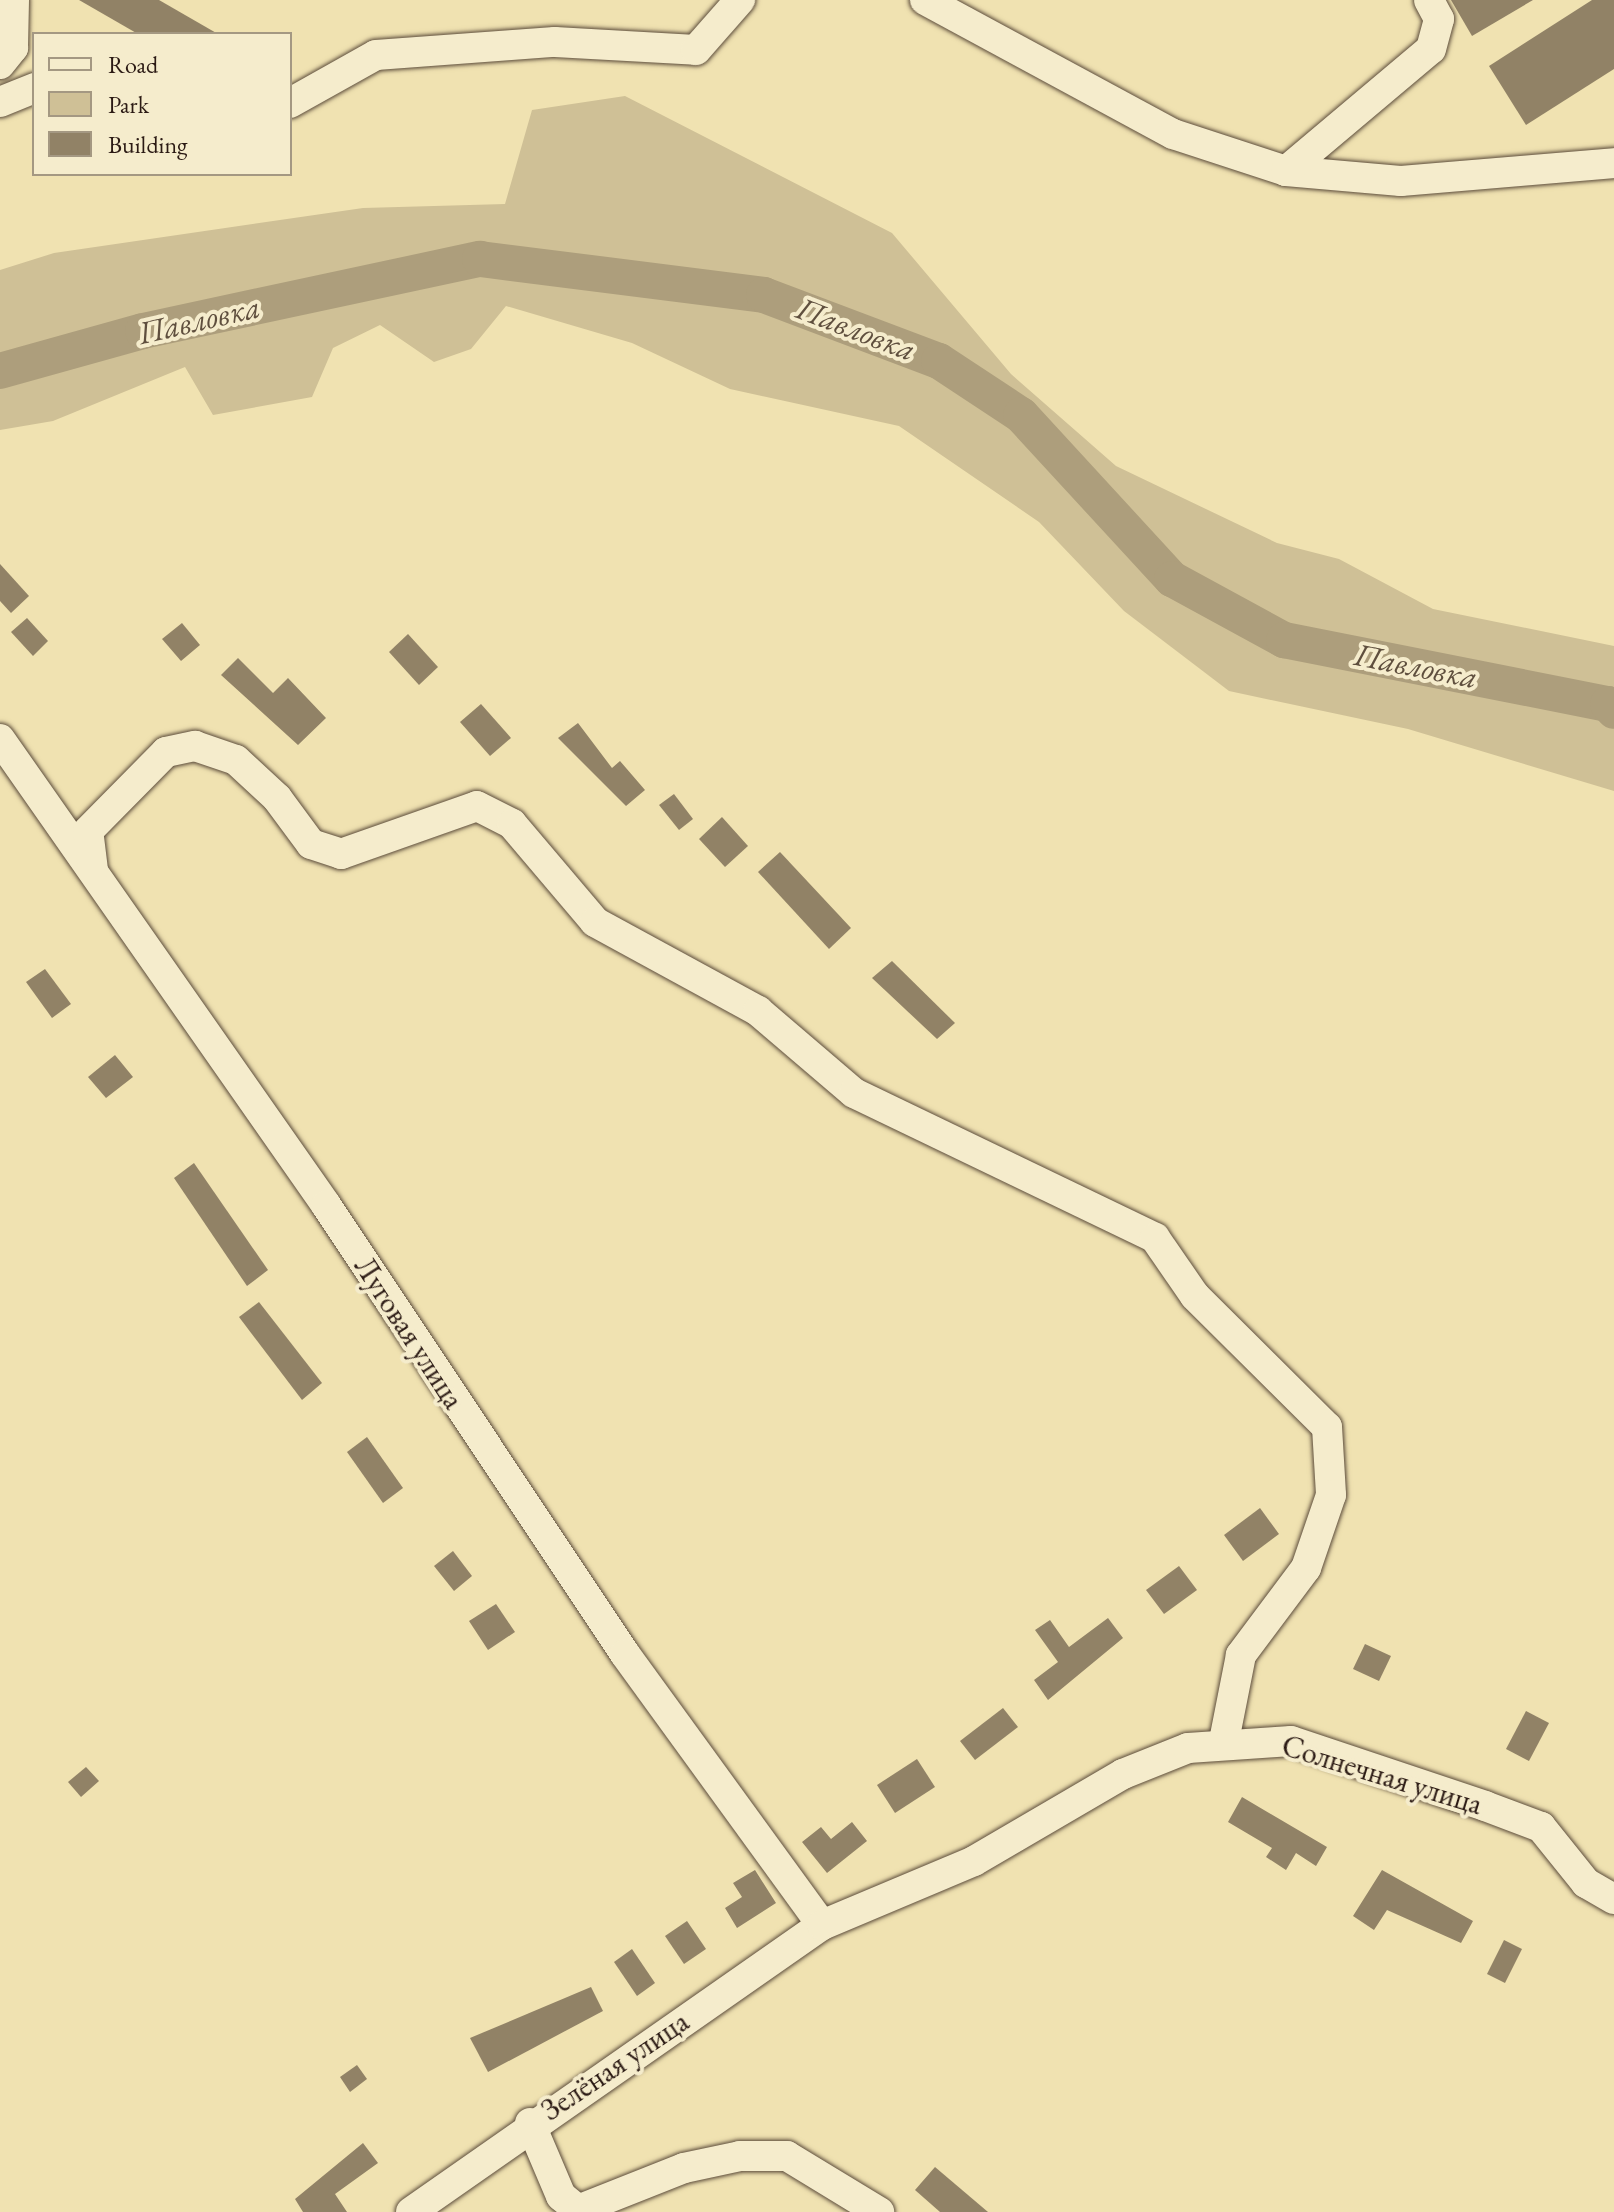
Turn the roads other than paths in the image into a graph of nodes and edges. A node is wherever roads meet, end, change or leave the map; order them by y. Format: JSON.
{"nodes":[{"id":1,"x":14,"y":0,"type":"edge"},
{"id":2,"x":740,"y":0,"type":"edge"},
{"id":3,"x":925,"y":0,"type":"edge"},
{"id":4,"x":1429,"y":0,"type":"edge"},
{"id":5,"x":0,"y":64,"type":"edge"},
{"id":6,"x":32,"y":89,"type":"edge"},
{"id":7,"x":0,"y":102,"type":"edge"},
{"id":8,"x":292,"y":102,"type":"edge"},
{"id":9,"x":1614,"y":163,"type":"edge"},
{"id":10,"x":1286,"y":171,"type":"junction"},
{"id":11,"x":0,"y":739,"type":"edge"},
{"id":12,"x":93,"y":870,"type":"junction"},
{"id":13,"x":1224,"y":1741,"type":"junction"},
{"id":14,"x":1614,"y":1899,"type":"edge"},
{"id":15,"x":822,"y":1925,"type":"junction"},
{"id":16,"x":530,"y":2123,"type":"junction"},
{"id":17,"x":411,"y":2212,"type":"edge"},
{"id":18,"x":879,"y":2212,"type":"edge"}],
"edges":[{"from":1,"to":5,"type":"street"},
{"from":2,"to":8,"type":"street"},
{"from":3,"to":10,"type":"street"},
{"from":4,"to":10,"type":"street"},
{"from":6,"to":7,"type":"street"},
{"from":9,"to":10,"type":"street"},
{"from":11,"to":12,"type":"street","name":"Луговая улица"},
{"from":12,"to":13,"type":"street"},
{"from":12,"to":15,"type":"street","name":"Луговая улица"},
{"from":13,"to":14,"type":"street","name":"Солнечная улица"},
{"from":13,"to":15,"type":"street","name":"Солнечная улица"},
{"from":15,"to":16,"type":"street","name":"Зелёная улица"},
{"from":16,"to":17,"type":"street","name":"Зелёная улица"},
{"from":16,"to":18,"type":"street"}]}
